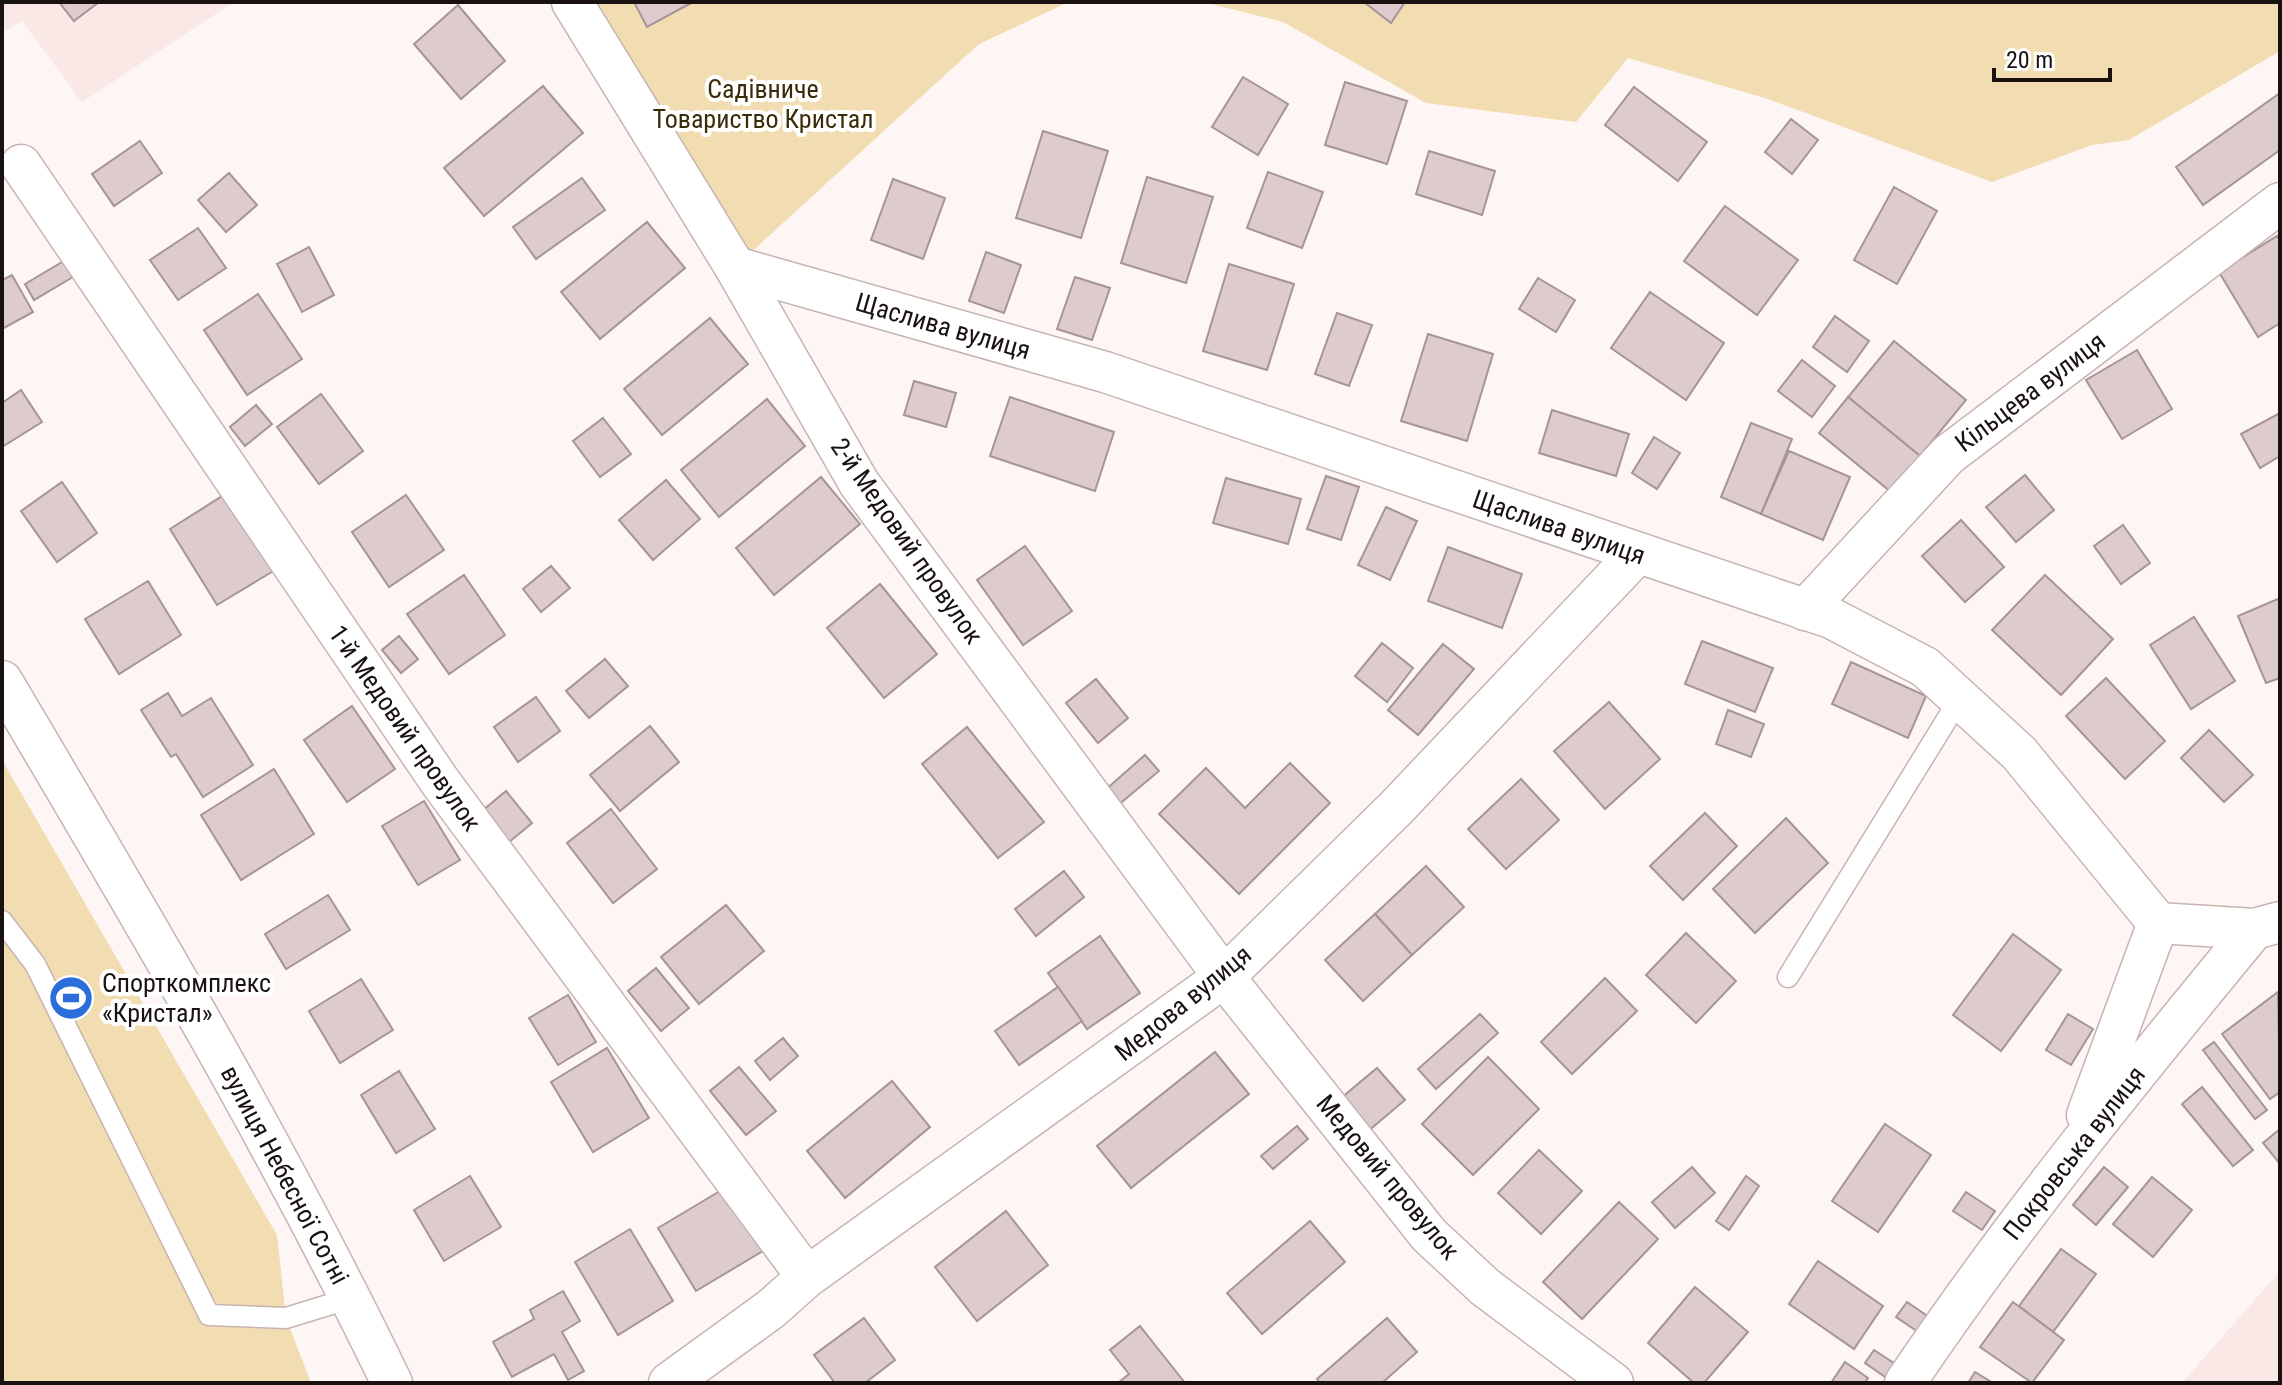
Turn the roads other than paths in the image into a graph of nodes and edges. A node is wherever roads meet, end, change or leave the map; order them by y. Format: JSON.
{"nodes":[{"id":1,"x":572,"y":2,"type":"edge"},
{"id":2,"x":21,"y":165,"type":"dead end"},
{"id":3,"x":2280,"y":203,"type":"edge"},
{"id":4,"x":735,"y":267,"type":"junction"},
{"id":5,"x":1637,"y":554,"type":"junction"},
{"id":6,"x":1805,"y":610,"type":"junction"},
{"id":7,"x":2,"y":681,"type":"edge"},
{"id":8,"x":1960,"y":698,"type":"junction"},
{"id":9,"x":2,"y":921,"type":"edge"},
{"id":10,"x":2158,"y":923,"type":"junction"},
{"id":11,"x":2267,"y":926,"type":"edge"},
{"id":12,"x":1224,"y":977,"type":"junction"},
{"id":13,"x":1788,"y":977,"type":"dead end"},
{"id":14,"x":2074,"y":1150,"type":"junction"},
{"id":15,"x":807,"y":1277,"type":"junction"},
{"id":16,"x":351,"y":1298,"type":"junction"},
{"id":17,"x":392,"y":1383,"type":"edge"},
{"id":18,"x":669,"y":1383,"type":"edge"},
{"id":19,"x":1613,"y":1383,"type":"edge"},
{"id":20,"x":1905,"y":1383,"type":"edge"}],
"edges":[{"from":1,"to":4,"type":"street","name":"2-й Медовий провулок"},
{"from":2,"to":15,"type":"street","name":"1-й Медовий провулок"},
{"from":3,"to":6,"type":"street","name":"Кільцева вулиця"},
{"from":4,"to":5,"type":"street","name":"Щаслива вулиця"},
{"from":4,"to":12,"type":"street","name":"2-й Медовий провулок"},
{"from":5,"to":6,"type":"street","name":"Щаслива вулиця"},
{"from":5,"to":12,"type":"street","name":"Медова вулиця"},
{"from":6,"to":8,"type":"street","name":"Щаслива вулиця"},
{"from":7,"to":16,"type":"street","name":"вулиця Небесної Сотні"},
{"from":8,"to":10,"type":"street","name":"Щаслива вулиця"},
{"from":8,"to":13,"type":"lane"},
{"from":9,"to":16,"type":"lane"},
{"from":10,"to":11,"type":"street"},
{"from":10,"to":14,"type":"street"},
{"from":11,"to":14,"type":"street","name":"Покровська вулиця"},
{"from":12,"to":15,"type":"street","name":"Медова вулиця"},
{"from":12,"to":19,"type":"street","name":"Медовий провулок"},
{"from":14,"to":20,"type":"street","name":"Покровська вулиця"},
{"from":15,"to":18,"type":"street","name":"Медова вулиця"},
{"from":16,"to":17,"type":"street","name":"вулиця Небесної Сотні"}]}
